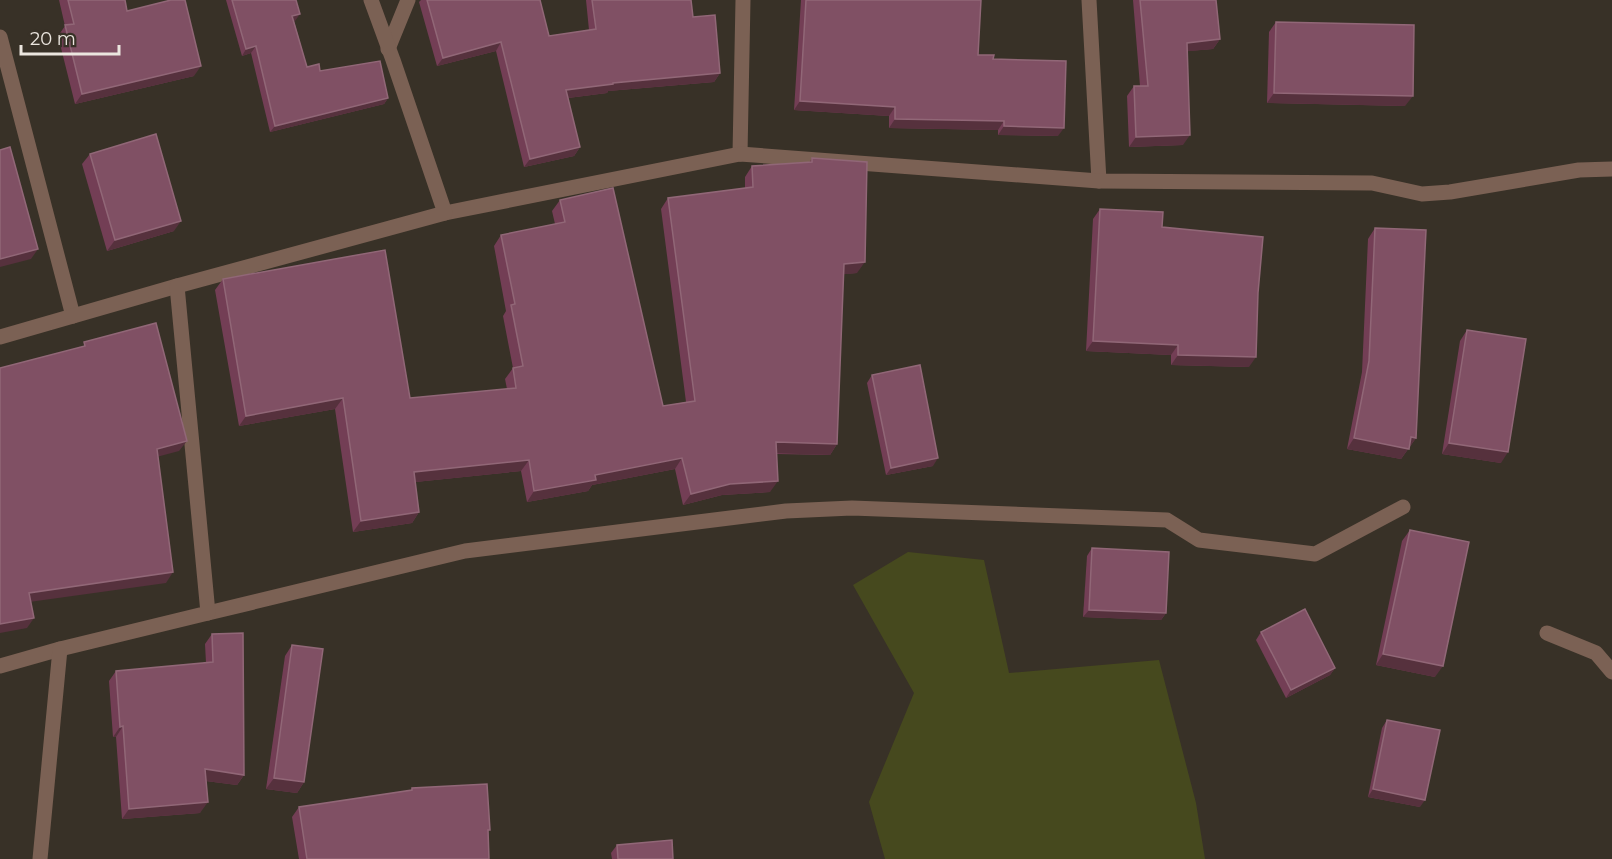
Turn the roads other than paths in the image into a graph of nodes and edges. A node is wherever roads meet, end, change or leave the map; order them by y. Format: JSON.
{"nodes":[{"id":1,"x":371,"y":0,"type":"edge"},
{"id":2,"x":408,"y":0,"type":"edge"},
{"id":3,"x":743,"y":0,"type":"edge"},
{"id":4,"x":1089,"y":0,"type":"edge"},
{"id":5,"x":0,"y":37,"type":"edge"},
{"id":6,"x":388,"y":49,"type":"junction"},
{"id":7,"x":740,"y":154,"type":"junction"},
{"id":8,"x":1612,"y":169,"type":"edge"},
{"id":9,"x":1099,"y":181,"type":"junction"},
{"id":10,"x":445,"y":213,"type":"junction"},
{"id":11,"x":177,"y":286,"type":"junction"},
{"id":12,"x":73,"y":316,"type":"junction"},
{"id":13,"x":0,"y":337,"type":"edge"},
{"id":14,"x":1403,"y":507,"type":"dead end"},
{"id":15,"x":208,"y":613,"type":"junction"},
{"id":16,"x":1547,"y":633,"type":"dead end"},
{"id":17,"x":60,"y":649,"type":"junction"},
{"id":18,"x":0,"y":666,"type":"edge"},
{"id":19,"x":1612,"y":672,"type":"edge"},
{"id":20,"x":40,"y":859,"type":"edge"}],
"edges":[{"from":1,"to":6,"type":"street"},
{"from":2,"to":6,"type":"street"},
{"from":3,"to":7,"type":"street"},
{"from":4,"to":9,"type":"street"},
{"from":5,"to":12,"type":"street"},
{"from":6,"to":10,"type":"street"},
{"from":7,"to":9,"type":"street"},
{"from":7,"to":10,"type":"street"},
{"from":8,"to":9,"type":"street"},
{"from":10,"to":11,"type":"street"},
{"from":11,"to":12,"type":"street"},
{"from":11,"to":15,"type":"street"},
{"from":12,"to":13,"type":"street"},
{"from":14,"to":15,"type":"street"},
{"from":15,"to":17,"type":"street"},
{"from":16,"to":19,"type":"street"},
{"from":17,"to":18,"type":"street"},
{"from":17,"to":20,"type":"street"}]}
